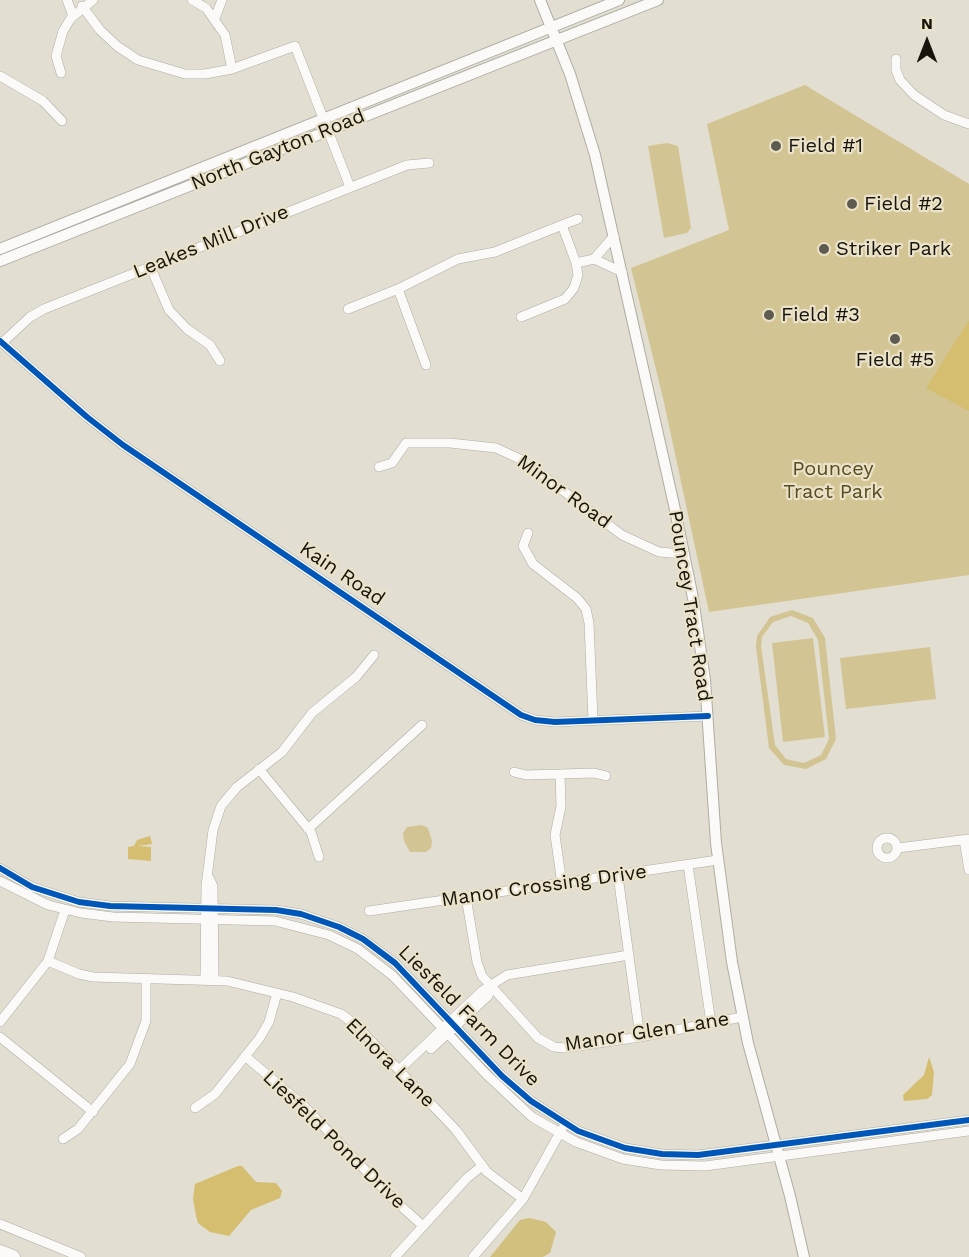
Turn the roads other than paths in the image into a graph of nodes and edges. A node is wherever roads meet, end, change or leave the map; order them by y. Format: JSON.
{"nodes":[{"id":1,"x":67,"y":0,"type":"edge"},
{"id":2,"x":222,"y":0,"type":"edge"},
{"id":3,"x":540,"y":0,"type":"edge"},
{"id":4,"x":619,"y":0,"type":"edge"},
{"id":5,"x":658,"y":0,"type":"edge"},
{"id":6,"x":196,"y":1,"type":"edge"},
{"id":7,"x":89,"y":2,"type":"edge"},
{"id":8,"x":74,"y":16,"type":"junction"},
{"id":9,"x":215,"y":18,"type":"junction"},
{"id":10,"x":551,"y":27,"type":"junction"},
{"id":11,"x":556,"y":40,"type":"junction"},
{"id":12,"x":896,"y":60,"type":"dead end"},
{"id":13,"x":232,"y":69,"type":"junction"},
{"id":14,"x":61,"y":74,"type":"dead end"},
{"id":15,"x":0,"y":76,"type":"edge"},
{"id":16,"x":323,"y":118,"type":"junction"},
{"id":17,"x":62,"y":121,"type":"dead end"},
{"id":18,"x":969,"y":124,"type":"edge"},
{"id":19,"x":327,"y":130,"type":"junction"},
{"id":20,"x":429,"y":163,"type":"dead end"},
{"id":21,"x":350,"y":187,"type":"junction"},
{"id":22,"x":579,"y":219,"type":"dead end"},
{"id":23,"x":562,"y":225,"type":"junction"},
{"id":24,"x":614,"y":236,"type":"junction"},
{"id":25,"x":0,"y":249,"type":"edge"},
{"id":26,"x":594,"y":259,"type":"junction"},
{"id":27,"x":0,"y":261,"type":"edge"},
{"id":28,"x":576,"y":263,"type":"junction"},
{"id":29,"x":150,"y":266,"type":"junction"},
{"id":30,"x":622,"y":272,"type":"junction"},
{"id":31,"x":398,"y":289,"type":"junction"},
{"id":32,"x":348,"y":309,"type":"dead end"},
{"id":33,"x":521,"y":317,"type":"dead end"},
{"id":34,"x":1,"y":342,"type":"edge"},
{"id":35,"x":220,"y":361,"type":"dead end"},
{"id":36,"x":426,"y":364,"type":"dead end"},
{"id":37,"x":379,"y":467,"type":"dead end"},
{"id":38,"x":528,"y":533,"type":"dead end"},
{"id":39,"x":684,"y":554,"type":"junction"},
{"id":40,"x":374,"y":655,"type":"dead end"},
{"id":41,"x":708,"y":716,"type":"junction"},
{"id":42,"x":593,"y":720,"type":"junction"},
{"id":43,"x":422,"y":725,"type":"dead end"},
{"id":44,"x":260,"y":770,"type":"junction"},
{"id":45,"x":514,"y":772,"type":"dead end"},
{"id":46,"x":560,"y":774,"type":"junction"},
{"id":47,"x":606,"y":776,"type":"dead end"},
{"id":48,"x":308,"y":829,"type":"junction"},
{"id":49,"x":966,"y":839,"type":"edge"},
{"id":50,"x":897,"y":848,"type":"dead end"},
{"id":51,"x":319,"y":857,"type":"dead end"},
{"id":52,"x":718,"y":860,"type":"junction"},
{"id":53,"x":688,"y":865,"type":"junction"},
{"id":54,"x":0,"y":868,"type":"edge"},
{"id":55,"x":969,"y":870,"type":"edge"},
{"id":56,"x":618,"y":876,"type":"junction"},
{"id":57,"x":0,"y":881,"type":"edge"},
{"id":58,"x":562,"y":884,"type":"junction"},
{"id":59,"x":466,"y":897,"type":"junction"},
{"id":60,"x":210,"y":908,"type":"junction"},
{"id":61,"x":65,"y":910,"type":"junction"},
{"id":62,"x":369,"y":911,"type":"dead end"},
{"id":63,"x":210,"y":919,"type":"junction"},
{"id":64,"x":628,"y":956,"type":"junction"},
{"id":65,"x":48,"y":961,"type":"junction"},
{"id":66,"x":146,"y":979,"type":"junction"},
{"id":67,"x":210,"y":980,"type":"junction"},
{"id":68,"x":491,"y":987,"type":"junction"},
{"id":69,"x":277,"y":993,"type":"junction"},
{"id":70,"x":742,"y":1017,"type":"junction"},
{"id":71,"x":0,"y":1022,"type":"edge"},
{"id":72,"x":711,"y":1023,"type":"junction"},
{"id":73,"x":449,"y":1027,"type":"junction"},
{"id":74,"x":0,"y":1037,"type":"edge"},
{"id":75,"x":640,"y":1037,"type":"junction"},
{"id":76,"x":245,"y":1056,"type":"junction"},
{"id":77,"x":401,"y":1072,"type":"junction"},
{"id":78,"x":195,"y":1108,"type":"dead end"},
{"id":79,"x":93,"y":1112,"type":"junction"},
{"id":80,"x":969,"y":1120,"type":"edge"},
{"id":81,"x":565,"y":1124,"type":"junction"},
{"id":82,"x":969,"y":1131,"type":"edge"},
{"id":83,"x":560,"y":1134,"type":"junction"},
{"id":84,"x":63,"y":1139,"type":"dead end"},
{"id":85,"x":777,"y":1151,"type":"junction"},
{"id":86,"x":482,"y":1166,"type":"junction"},
{"id":87,"x":523,"y":1199,"type":"junction"},
{"id":88,"x":0,"y":1224,"type":"edge"},
{"id":89,"x":423,"y":1226,"type":"junction"},
{"id":90,"x":0,"y":1252,"type":"edge"},
{"id":91,"x":13,"y":1257,"type":"edge"},
{"id":92,"x":81,"y":1257,"type":"edge"},
{"id":93,"x":395,"y":1257,"type":"edge"},
{"id":94,"x":473,"y":1257,"type":"edge"},
{"id":95,"x":804,"y":1257,"type":"edge"}],
"edges":[{"from":1,"to":8,"type":"street"},
{"from":2,"to":9,"type":"street"},
{"from":3,"to":10,"type":"main road","name":"Pouncey Tract Road"},
{"from":4,"to":10,"type":"main road","name":"North Gayton Road"},
{"from":5,"to":11,"type":"main road","name":"North Gayton Road"},
{"from":6,"to":9,"type":"street"},
{"from":7,"to":8,"type":"street"},
{"from":7,"to":13,"type":"street"},
{"from":8,"to":14,"type":"street"},
{"from":9,"to":13,"type":"street"},
{"from":10,"to":11,"type":"main road","name":"Pouncey Tract Road"},
{"from":10,"to":16,"type":"main road","name":"North Gayton Road"},
{"from":11,"to":19,"type":"main road","name":"North Gayton Road"},
{"from":11,"to":24,"type":"main road","name":"Pouncey Tract Road"},
{"from":12,"to":18,"type":"street"},
{"from":13,"to":16,"type":"street"},
{"from":15,"to":17,"type":"street"},
{"from":16,"to":19,"type":"street"},
{"from":16,"to":25,"type":"main road","name":"North Gayton Road"},
{"from":19,"to":21,"type":"street"},
{"from":19,"to":27,"type":"main road","name":"North Gayton Road"},
{"from":20,"to":21,"type":"street","name":"Leakes Mill Drive"},
{"from":21,"to":29,"type":"street","name":"Leakes Mill Drive"},
{"from":22,"to":23,"type":"street"},
{"from":23,"to":28,"type":"street"},
{"from":23,"to":31,"type":"street"},
{"from":24,"to":26,"type":"street"},
{"from":24,"to":30,"type":"main road","name":"Pouncey Tract Road"},
{"from":26,"to":28,"type":"street"},
{"from":26,"to":30,"type":"street"},
{"from":28,"to":33,"type":"street"},
{"from":29,"to":34,"type":"street","name":"Leakes Mill Drive"},
{"from":29,"to":35,"type":"street"},
{"from":30,"to":39,"type":"main road","name":"Pouncey Tract Road"},
{"from":31,"to":32,"type":"street"},
{"from":31,"to":36,"type":"street"},
{"from":34,"to":42,"type":"street","name":"Kain Road"},
{"from":37,"to":39,"type":"street","name":"Minor Road"},
{"from":38,"to":42,"type":"street"},
{"from":39,"to":41,"type":"main road","name":"Pouncey Tract Road"},
{"from":40,"to":44,"type":"street"},
{"from":41,"to":42,"type":"street","name":"Kain Road"},
{"from":41,"to":52,"type":"main road","name":"Pouncey Tract Road"},
{"from":43,"to":48,"type":"street"},
{"from":44,"to":48,"type":"street"},
{"from":44,"to":60,"type":"street"},
{"from":45,"to":46,"type":"street"},
{"from":46,"to":47,"type":"street"},
{"from":46,"to":58,"type":"street"},
{"from":48,"to":51,"type":"street"},
{"from":49,"to":50,"type":"street"},
{"from":49,"to":55,"type":"street"},
{"from":52,"to":53,"type":"street","name":"Manor Crossing Drive"},
{"from":52,"to":70,"type":"main road","name":"Pouncey Tract Road"},
{"from":53,"to":56,"type":"street","name":"Manor Crossing Drive"},
{"from":53,"to":72,"type":"street"},
{"from":54,"to":60,"type":"street","name":"Liesfeld Farm Drive"},
{"from":56,"to":58,"type":"street","name":"Manor Crossing Drive"},
{"from":56,"to":64,"type":"street"},
{"from":57,"to":61,"type":"street","name":"Liesfeld Farm Drive"},
{"from":58,"to":59,"type":"street","name":"Manor Crossing Drive"},
{"from":59,"to":62,"type":"street","name":"Manor Crossing Drive"},
{"from":59,"to":68,"type":"street","name":"Manor Glen Lane"},
{"from":60,"to":63,"type":"street"},
{"from":60,"to":73,"type":"street","name":"Liesfeld Farm Drive"},
{"from":61,"to":63,"type":"street","name":"Liesfeld Farm Drive"},
{"from":61,"to":65,"type":"street"},
{"from":63,"to":67,"type":"street"},
{"from":63,"to":73,"type":"street","name":"Liesfeld Farm Drive"},
{"from":64,"to":68,"type":"street"},
{"from":64,"to":75,"type":"street"},
{"from":65,"to":66,"type":"street","name":"Elnora Lane"},
{"from":65,"to":71,"type":"street"},
{"from":66,"to":67,"type":"street","name":"Elnora Lane"},
{"from":66,"to":79,"type":"street"},
{"from":67,"to":69,"type":"street","name":"Elnora Lane"},
{"from":68,"to":73,"type":"street"},
{"from":68,"to":75,"type":"street","name":"Manor Glen Lane"},
{"from":69,"to":76,"type":"street"},
{"from":69,"to":77,"type":"street","name":"Elnora Lane"},
{"from":70,"to":72,"type":"street","name":"Manor Glen Lane"},
{"from":70,"to":85,"type":"main road","name":"Pouncey Tract Road"},
{"from":72,"to":75,"type":"street","name":"Manor Glen Lane"},
{"from":73,"to":77,"type":"street"},
{"from":73,"to":81,"type":"street","name":"Liesfeld Farm Drive"},
{"from":73,"to":83,"type":"street","name":"Liesfeld Farm Drive"},
{"from":74,"to":79,"type":"street"},
{"from":76,"to":78,"type":"street"},
{"from":76,"to":89,"type":"street","name":"Liesfeld Pond Drive"},
{"from":77,"to":86,"type":"street","name":"Elnora Lane"},
{"from":79,"to":84,"type":"street"},
{"from":80,"to":85,"type":"street"},
{"from":81,"to":83,"type":"street"},
{"from":81,"to":85,"type":"street","name":"Liesfeld Farm Drive"},
{"from":82,"to":85,"type":"street"},
{"from":83,"to":85,"type":"street","name":"Liesfeld Farm Drive"},
{"from":83,"to":87,"type":"street"},
{"from":85,"to":95,"type":"main road","name":"Pouncey Tract Road"},
{"from":86,"to":87,"type":"street","name":"Elnora Lane"},
{"from":86,"to":89,"type":"street"},
{"from":87,"to":94,"type":"street"},
{"from":88,"to":92,"type":"street"},
{"from":89,"to":93,"type":"street"},
{"from":90,"to":91,"type":"highway"}]}
